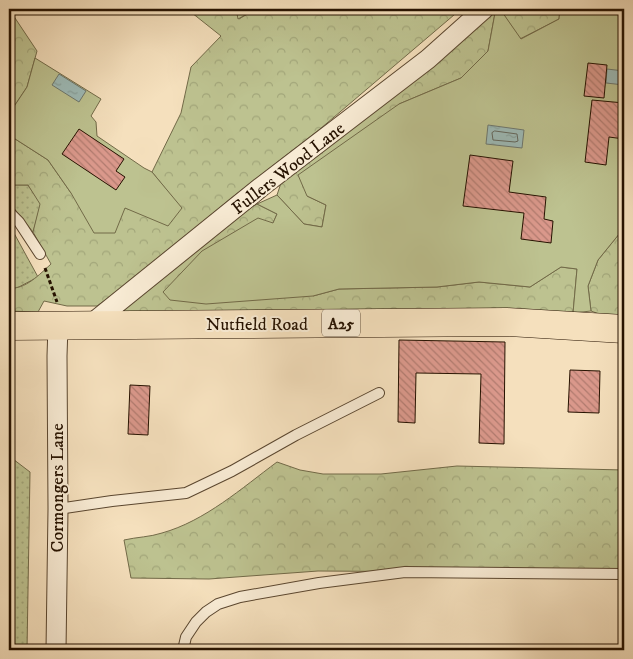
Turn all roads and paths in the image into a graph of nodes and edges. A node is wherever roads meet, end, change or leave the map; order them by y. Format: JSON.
{"nodes":[{"id":1,"x":484,"y":9,"type":"edge"},
{"id":2,"x":9,"y":212,"type":"edge"},
{"id":3,"x":40,"y":254,"type":"joint"},
{"id":4,"x":90,"y":325,"type":"junction"},
{"id":5,"x":9,"y":326,"type":"edge"},
{"id":6,"x":58,"y":326,"type":"junction"},
{"id":7,"x":624,"y":330,"type":"edge"},
{"id":8,"x":379,"y":392,"type":"dead end"},
{"id":9,"x":58,"y":509,"type":"junction"},
{"id":10,"x":624,"y":574,"type":"edge"},
{"id":11,"x":56,"y":650,"type":"edge"},
{"id":12,"x":183,"y":650,"type":"edge"}],
"edges":[{"from":1,"to":4,"type":"street","name":"Fullers Wood Lane"},
{"from":2,"to":3,"type":"lane"},
{"from":3,"to":6,"type":"path"},
{"from":4,"to":6,"type":"main road","name":"Nutfield Road","number":"A25"},
{"from":4,"to":7,"type":"main road","name":"Nutfield Road","number":"A25"},
{"from":5,"to":6,"type":"main road","name":"Nutfield Road","number":"A25"},
{"from":6,"to":9,"type":"street","name":"Cormongers Lane"},
{"from":8,"to":9,"type":"lane"},
{"from":9,"to":11,"type":"street","name":"Cormongers Lane"},
{"from":10,"to":12,"type":"lane"}]}
